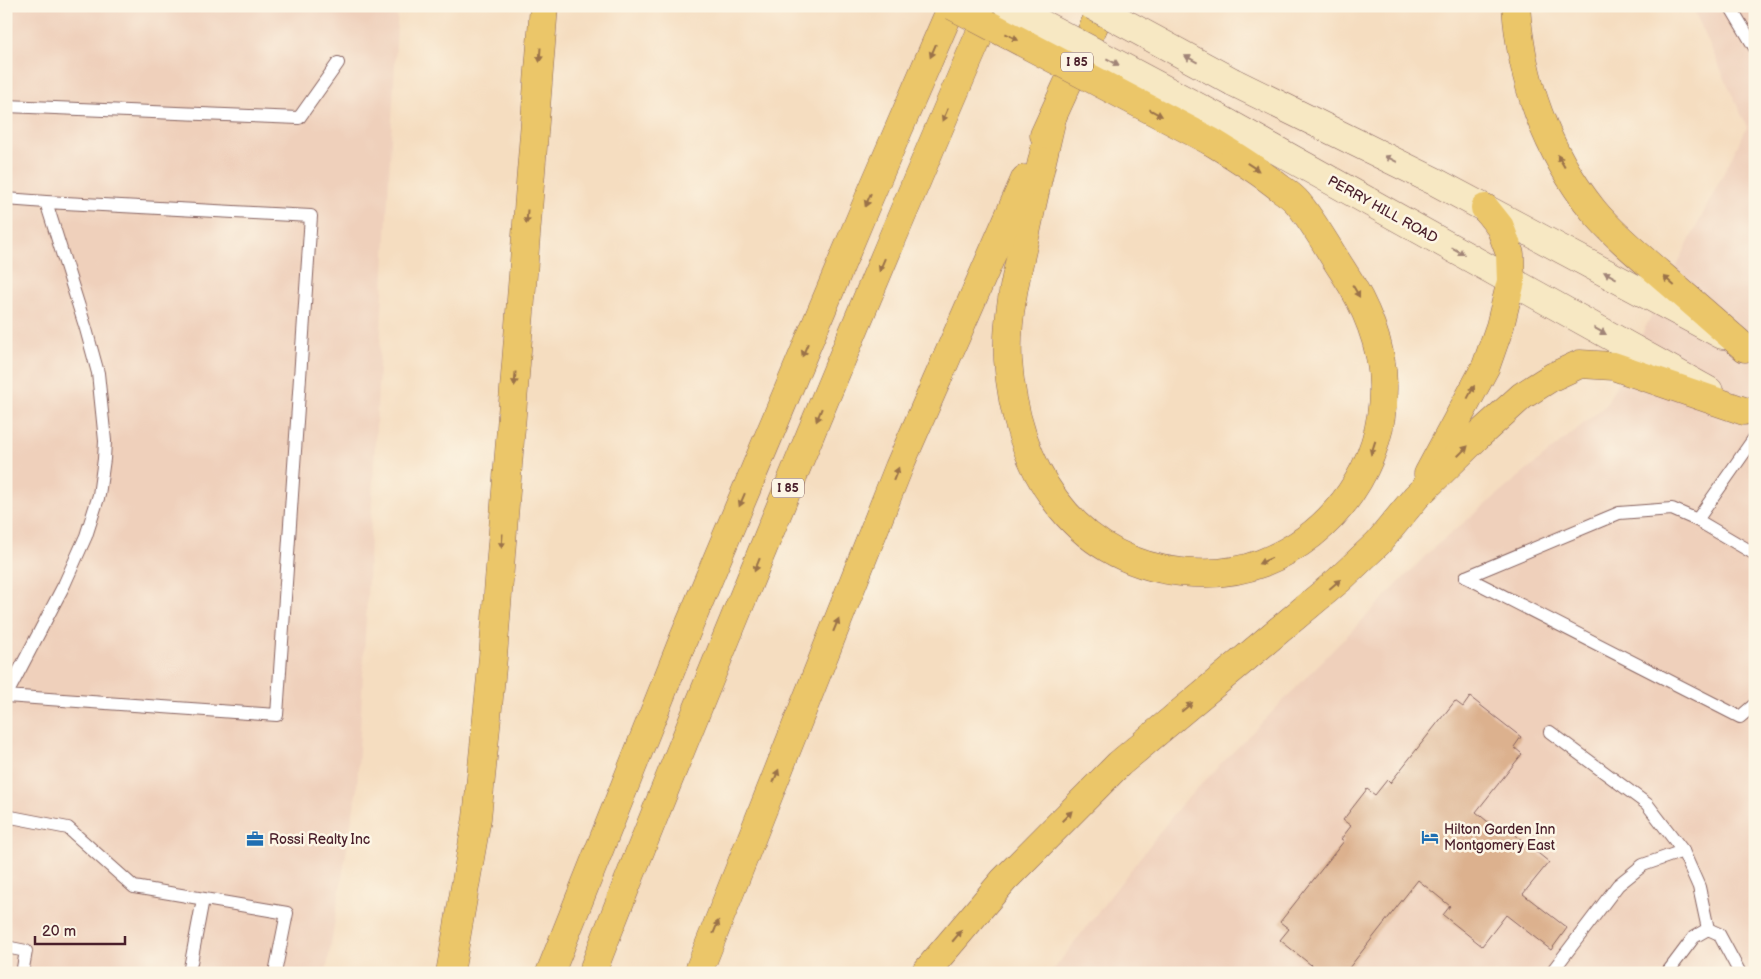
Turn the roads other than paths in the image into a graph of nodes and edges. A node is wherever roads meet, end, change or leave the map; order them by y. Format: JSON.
{"nodes":[{"id":1,"x":544,"y":6,"type":"edge"},
{"id":2,"x":952,"y":6,"type":"edge"},
{"id":3,"x":992,"y":6,"type":"edge"},
{"id":4,"x":1008,"y":6,"type":"edge"},
{"id":5,"x":1093,"y":6,"type":"edge"},
{"id":6,"x":1103,"y":6,"type":"edge"},
{"id":7,"x":1516,"y":6,"type":"edge"},
{"id":8,"x":1730,"y":6,"type":"edge"},
{"id":9,"x":1755,"y":48,"type":"edge"},
{"id":10,"x":338,"y":62,"type":"dead end"},
{"id":11,"x":6,"y":106,"type":"edge"},
{"id":12,"x":1052,"y":118,"type":"junction"},
{"id":13,"x":1214,"y":130,"type":"junction"},
{"id":14,"x":6,"y":200,"type":"edge"},
{"id":15,"x":46,"y":202,"type":"junction"},
{"id":16,"x":1485,"y":208,"type":"junction"},
{"id":17,"x":1510,"y":281,"type":"junction"},
{"id":18,"x":1750,"y":350,"type":"edge"},
{"id":19,"x":1749,"y":414,"type":"edge"},
{"id":20,"x":1755,"y":437,"type":"edge"},
{"id":21,"x":1416,"y":497,"type":"junction"},
{"id":22,"x":1697,"y":520,"type":"junction"},
{"id":23,"x":1755,"y":554,"type":"edge"},
{"id":24,"x":1755,"y":704,"type":"edge"},
{"id":25,"x":1550,"y":732,"type":"dead end"},
{"id":26,"x":6,"y":816,"type":"edge"},
{"id":27,"x":1683,"y":851,"type":"junction"},
{"id":28,"x":202,"y":899,"type":"junction"},
{"id":29,"x":1708,"y":930,"type":"junction"},
{"id":30,"x":6,"y":947,"type":"edge"},
{"id":31,"x":23,"y":968,"type":"dead end"},
{"id":32,"x":189,"y":973,"type":"edge"},
{"id":33,"x":275,"y":973,"type":"edge"},
{"id":34,"x":450,"y":973,"type":"edge"},
{"id":35,"x":550,"y":973,"type":"edge"},
{"id":36,"x":592,"y":973,"type":"edge"},
{"id":37,"x":698,"y":973,"type":"edge"},
{"id":38,"x":925,"y":973,"type":"edge"},
{"id":39,"x":1552,"y":973,"type":"edge"},
{"id":40,"x":1667,"y":973,"type":"edge"},
{"id":41,"x":1740,"y":973,"type":"edge"}],
"edges":[{"from":1,"to":34,"type":"highway","one_way":true},
{"from":2,"to":13,"type":"highway","one_way":true,"bridge":true},
{"from":2,"to":35,"type":"highway","one_way":true},
{"from":3,"to":36,"type":"highway","number":"I 85","one_way":true},
{"from":4,"to":13,"type":"main road","name":"PERRY HILL ROAD","one_way":true,"bridge":true},
{"from":16,"to":5,"type":"main road","one_way":true,"bridge":true},
{"from":6,"to":12,"type":"highway","number":"I 85"},
{"from":18,"to":7,"type":"highway","one_way":true},
{"from":8,"to":9,"type":"lane"},
{"from":10,"to":11,"type":"lane"},
{"from":13,"to":12,"type":"highway","one_way":true},
{"from":37,"to":12,"type":"highway","number":"I 85","one_way":true},
{"from":13,"to":17,"type":"main road","name":"PERRY HILL ROAD","one_way":true},
{"from":14,"to":15,"type":"lane"},
{"from":15,"to":15,"type":"lane"},
{"from":16,"to":17,"type":"highway"},
{"from":18,"to":16,"type":"main road","one_way":true},
{"from":17,"to":19,"type":"main road","name":"PERRY HILL ROAD","one_way":true},
{"from":21,"to":17,"type":"highway","one_way":true},
{"from":21,"to":19,"type":"highway","one_way":true},
{"from":20,"to":22,"type":"lane"},
{"from":38,"to":21,"type":"highway","one_way":true},
{"from":22,"to":23,"type":"lane"},
{"from":22,"to":24,"type":"lane"},
{"from":25,"to":27,"type":"lane"},
{"from":26,"to":28,"type":"lane"},
{"from":27,"to":29,"type":"lane"},
{"from":27,"to":39,"type":"lane"},
{"from":28,"to":32,"type":"lane"},
{"from":28,"to":33,"type":"lane"},
{"from":29,"to":40,"type":"lane"},
{"from":29,"to":41,"type":"lane"},
{"from":30,"to":31,"type":"lane"}]}
